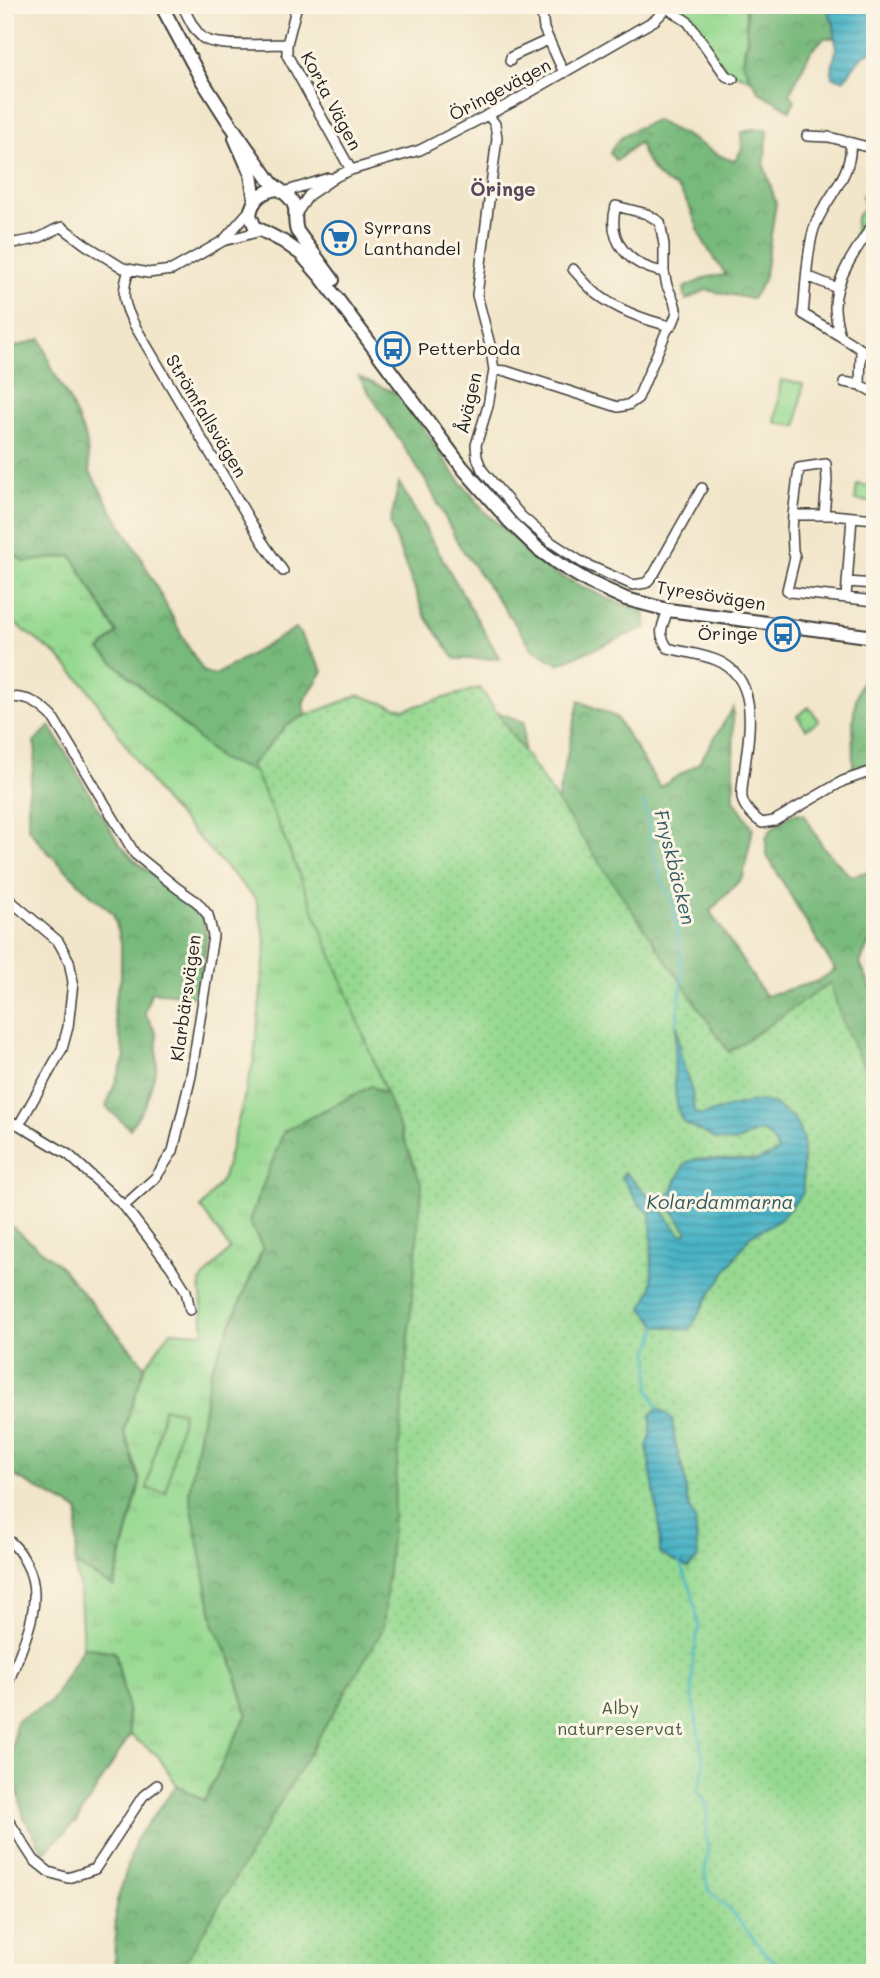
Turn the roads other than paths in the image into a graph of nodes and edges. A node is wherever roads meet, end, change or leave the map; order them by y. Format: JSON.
{"nodes":[{"id":1,"x":161,"y":5,"type":"edge"},
{"id":2,"x":182,"y":5,"type":"edge"},
{"id":3,"x":297,"y":5,"type":"edge"},
{"id":4,"x":541,"y":5,"type":"edge"},
{"id":5,"x":667,"y":7,"type":"edge"},
{"id":6,"x":548,"y":40,"type":"junction"},
{"id":7,"x":287,"y":44,"type":"junction"},
{"id":8,"x":510,"y":61,"type":"dead end"},
{"id":9,"x":564,"y":74,"type":"junction"},
{"id":10,"x":733,"y":79,"type":"dead end"},
{"id":11,"x":488,"y":115,"type":"junction"},
{"id":12,"x":228,"y":121,"type":"junction"},
{"id":13,"x":807,"y":136,"type":"dead end"},
{"id":14,"x":850,"y":143,"type":"junction"},
{"id":15,"x":875,"y":149,"type":"edge"},
{"id":16,"x":351,"y":170,"type":"junction"},
{"id":17,"x":337,"y":176,"type":"junction"},
{"id":18,"x":281,"y":191,"type":"junction"},
{"id":19,"x":253,"y":206,"type":"junction"},
{"id":20,"x":294,"y":218,"type":"junction"},
{"id":21,"x":875,"y":222,"type":"edge"},
{"id":22,"x":266,"y":233,"type":"junction"},
{"id":23,"x":223,"y":241,"type":"junction"},
{"id":24,"x":5,"y":244,"type":"edge"},
{"id":25,"x":573,"y":269,"type":"dead end"},
{"id":26,"x":130,"y":270,"type":"junction"},
{"id":27,"x":664,"y":272,"type":"junction"},
{"id":28,"x":807,"y":276,"type":"junction"},
{"id":29,"x":837,"y":289,"type":"junction"},
{"id":30,"x":669,"y":328,"type":"junction"},
{"id":31,"x":840,"y":336,"type":"junction"},
{"id":32,"x":861,"y":350,"type":"junction"},
{"id":33,"x":875,"y":358,"type":"edge"},
{"id":34,"x":494,"y":370,"type":"junction"},
{"id":35,"x":844,"y":382,"type":"dead end"},
{"id":36,"x":860,"y":385,"type":"junction"},
{"id":37,"x":875,"y":393,"type":"edge"},
{"id":38,"x":415,"y":402,"type":"junction"},
{"id":39,"x":828,"y":452,"type":"dead end"},
{"id":40,"x":826,"y":464,"type":"junction"},
{"id":41,"x":702,"y":488,"type":"dead end"},
{"id":42,"x":793,"y":515,"type":"junction"},
{"id":43,"x":824,"y":515,"type":"junction"},
{"id":44,"x":852,"y":517,"type":"junction"},
{"id":45,"x":874,"y":517,"type":"edge"},
{"id":46,"x":283,"y":571,"type":"dead end"},
{"id":47,"x":847,"y":582,"type":"junction"},
{"id":48,"x":875,"y":584,"type":"edge"},
{"id":49,"x":846,"y":597,"type":"junction"},
{"id":50,"x":875,"y":601,"type":"edge"},
{"id":51,"x":668,"y":610,"type":"junction"},
{"id":52,"x":875,"y":637,"type":"edge"},
{"id":53,"x":5,"y":697,"type":"edge"},
{"id":54,"x":875,"y":770,"type":"edge"},
{"id":55,"x":5,"y":896,"type":"edge"},
{"id":56,"x":5,"y":1120,"type":"edge"},
{"id":57,"x":19,"y":1125,"type":"junction"},
{"id":58,"x":124,"y":1206,"type":"junction"},
{"id":59,"x":190,"y":1310,"type":"dead end"},
{"id":60,"x":5,"y":1538,"type":"edge"},
{"id":61,"x":5,"y":1689,"type":"edge"},
{"id":62,"x":157,"y":1785,"type":"dead end"},
{"id":63,"x":5,"y":1802,"type":"edge"}],
"edges":[{"from":1,"to":12,"type":"main road","name":"Tyresövägen"},
{"from":2,"to":7,"type":"street"},
{"from":3,"to":7,"type":"street","name":"Korta Vägen"},
{"from":4,"to":6,"type":"street"},
{"from":5,"to":9,"type":"street","name":"Öringevägen"},
{"from":5,"to":10,"type":"street","name":"Öringevägen"},
{"from":6,"to":8,"type":"street"},
{"from":6,"to":9,"type":"street"},
{"from":7,"to":16,"type":"street","name":"Korta Vägen"},
{"from":9,"to":11,"type":"street","name":"Öringevägen"},
{"from":11,"to":16,"type":"street","name":"Öringevägen"},
{"from":11,"to":34,"type":"street","name":"Åvägen"},
{"from":12,"to":18,"type":"main road","name":"Tyresövägen"},
{"from":12,"to":19,"type":"main road","name":"Tyresövägen"},
{"from":13,"to":14,"type":"street"},
{"from":14,"to":15,"type":"street"},
{"from":14,"to":28,"type":"street"},
{"from":16,"to":17,"type":"street","name":"Öringevägen"},
{"from":17,"to":18,"type":"street","name":"Öringevägen"},
{"from":17,"to":20,"type":"street","name":"Öringevägen"},
{"from":18,"to":19,"type":"main road"},
{"from":18,"to":20,"type":"main road","name":"Tyresövägen"},
{"from":19,"to":22,"type":"main road","name":"Tyresövägen"},
{"from":19,"to":23,"type":"street"},
{"from":20,"to":22,"type":"main road"},
{"from":20,"to":38,"type":"main road","name":"Tyresövägen"},
{"from":21,"to":29,"type":"street"},
{"from":22,"to":23,"type":"street"},
{"from":22,"to":38,"type":"main road","name":"Tyresövägen"},
{"from":23,"to":26,"type":"street"},
{"from":24,"to":26,"type":"street"},
{"from":25,"to":30,"type":"street"},
{"from":26,"to":46,"type":"street","name":"Strömfallsvägen"},
{"from":27,"to":27,"type":"street"},
{"from":27,"to":30,"type":"street"},
{"from":28,"to":29,"type":"street"},
{"from":28,"to":31,"type":"street"},
{"from":29,"to":31,"type":"street"},
{"from":30,"to":34,"type":"street"},
{"from":31,"to":32,"type":"street"},
{"from":32,"to":33,"type":"street"},
{"from":32,"to":36,"type":"street"},
{"from":34,"to":41,"type":"street","name":"Åvägen"},
{"from":35,"to":36,"type":"street"},
{"from":36,"to":37,"type":"street"},
{"from":38,"to":51,"type":"main road","name":"Tyresövägen"},
{"from":39,"to":40,"type":"street"},
{"from":40,"to":42,"type":"street"},
{"from":40,"to":43,"type":"street"},
{"from":42,"to":43,"type":"street"},
{"from":42,"to":49,"type":"street"},
{"from":43,"to":44,"type":"street"},
{"from":44,"to":45,"type":"street"},
{"from":44,"to":47,"type":"street"},
{"from":47,"to":48,"type":"street"},
{"from":47,"to":49,"type":"street"},
{"from":49,"to":50,"type":"street"},
{"from":51,"to":52,"type":"main road","name":"Tyresövägen"},
{"from":51,"to":54,"type":"street"},
{"from":53,"to":58,"type":"street","name":"Klarbärsvägen"},
{"from":55,"to":57,"type":"street"},
{"from":56,"to":57,"type":"street"},
{"from":57,"to":58,"type":"street"},
{"from":58,"to":59,"type":"street"},
{"from":60,"to":61,"type":"street"},
{"from":62,"to":63,"type":"street"}]}
